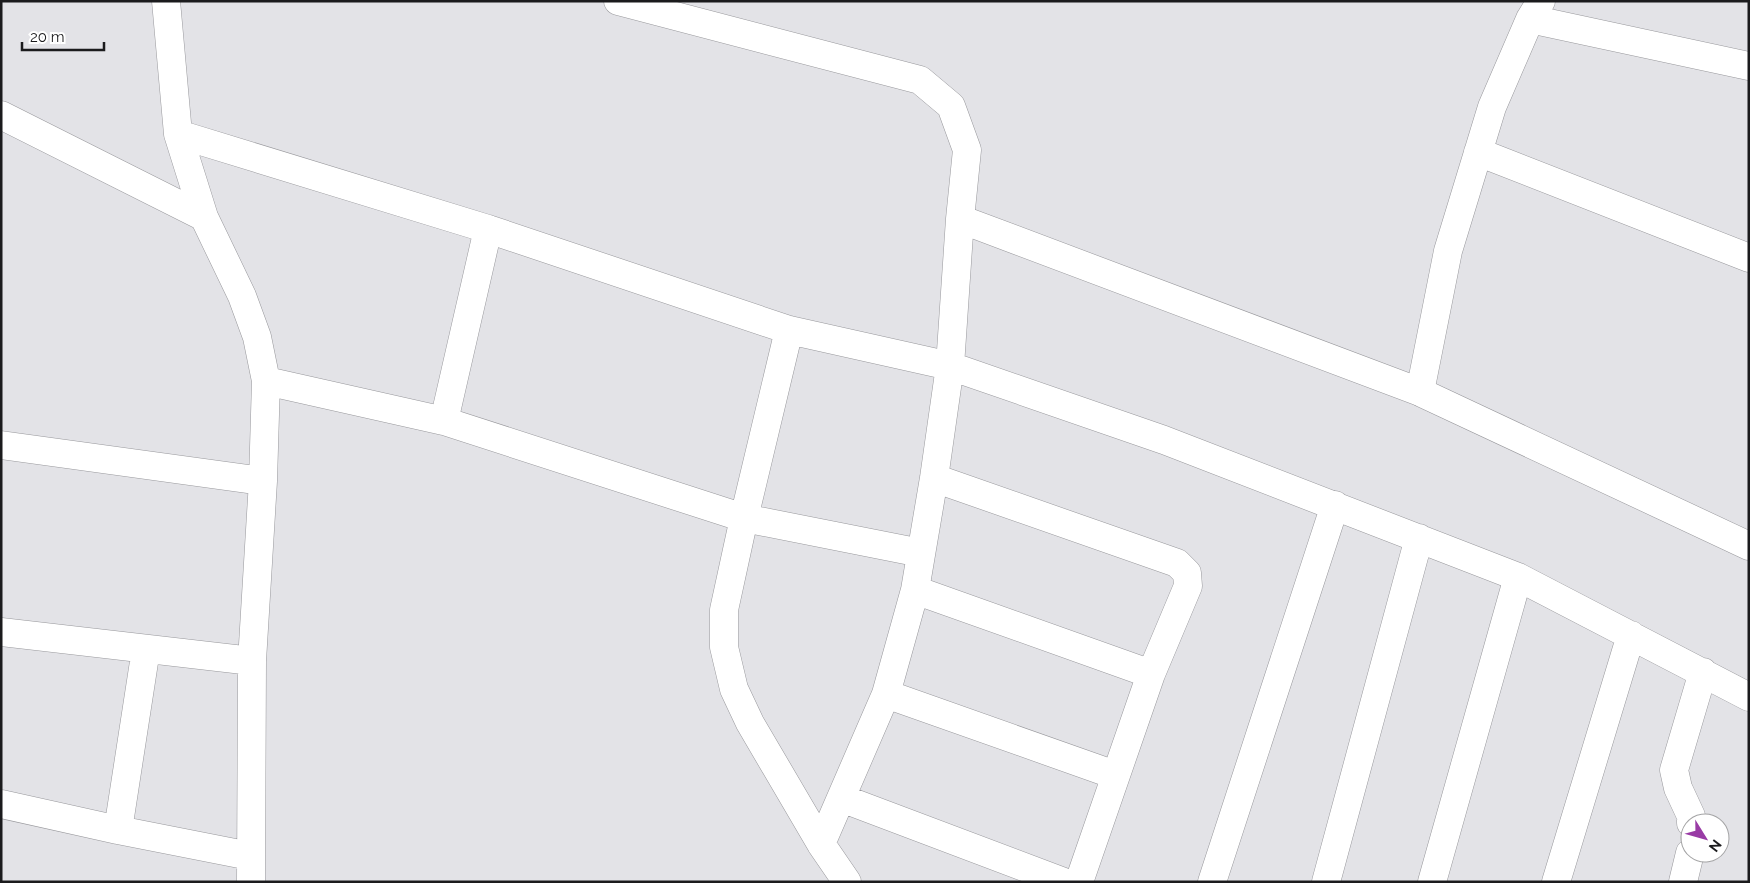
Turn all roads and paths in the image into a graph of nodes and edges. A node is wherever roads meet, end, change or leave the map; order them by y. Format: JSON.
{"nodes":[{"id":1,"x":166,"y":1,"type":"edge"},
{"id":2,"x":618,"y":1,"type":"edge"},
{"id":3,"x":1535,"y":10,"type":"edge"},
{"id":4,"x":1749,"y":66,"type":"edge"},
{"id":5,"x":1,"y":115,"type":"edge"},
{"id":6,"x":178,"y":134,"type":"junction"},
{"id":7,"x":1478,"y":152,"type":"junction"},
{"id":8,"x":204,"y":217,"type":"junction"},
{"id":9,"x":960,"y":219,"type":"junction"},
{"id":10,"x":488,"y":229,"type":"junction"},
{"id":11,"x":1749,"y":258,"type":"edge"},
{"id":12,"x":789,"y":330,"type":"junction"},
{"id":13,"x":950,"y":366,"type":"junction"},
{"id":14,"x":266,"y":381,"type":"junction"},
{"id":15,"x":1420,"y":392,"type":"junction"},
{"id":16,"x":444,"y":421,"type":"junction"},
{"id":17,"x":1,"y":445,"type":"edge"},
{"id":18,"x":934,"y":478,"type":"junction"},
{"id":19,"x":263,"y":481,"type":"junction"},
{"id":20,"x":1334,"y":505,"type":"junction"},
{"id":21,"x":744,"y":518,"type":"junction"},
{"id":22,"x":1419,"y":538,"type":"junction"},
{"id":23,"x":1749,"y":546,"type":"edge"},
{"id":24,"x":921,"y":553,"type":"junction"},
{"id":25,"x":1518,"y":577,"type":"junction"},
{"id":26,"x":915,"y":590,"type":"junction"},
{"id":27,"x":1,"y":632,"type":"edge"},
{"id":28,"x":1631,"y":635,"type":"junction"},
{"id":29,"x":146,"y":649,"type":"junction"},
{"id":30,"x":252,"y":662,"type":"junction"},
{"id":31,"x":1703,"y":672,"type":"junction"},
{"id":32,"x":1151,"y":674,"type":"junction"},
{"id":33,"x":886,"y":694,"type":"junction"},
{"id":34,"x":1749,"y":697,"type":"edge"},
{"id":35,"x":1115,"y":775,"type":"junction"},
{"id":36,"x":841,"y":798,"type":"junction"},
{"id":37,"x":1,"y":804,"type":"edge"},
{"id":38,"x":1690,"y":813,"type":"edge"},
{"id":39,"x":118,"y":830,"type":"junction"},
{"id":40,"x":821,"y":844,"type":"junction"},
{"id":41,"x":1688,"y":863,"type":"edge"},
{"id":42,"x":250,"y":869,"type":"edge"},
{"id":43,"x":847,"y":882,"type":"edge"},
{"id":44,"x":1064,"y":882,"type":"edge"},
{"id":45,"x":1079,"y":882,"type":"edge"},
{"id":46,"x":1212,"y":882,"type":"edge"},
{"id":47,"x":1326,"y":882,"type":"edge"},
{"id":48,"x":1432,"y":882,"type":"edge"},
{"id":49,"x":1556,"y":882,"type":"edge"},
{"id":50,"x":1683,"y":882,"type":"edge"}],
"edges":[{"from":1,"to":6,"type":"street"},
{"from":2,"to":9,"type":"street"},
{"from":3,"to":4,"type":"street"},
{"from":3,"to":7,"type":"street"},
{"from":5,"to":8,"type":"street"},
{"from":6,"to":8,"type":"street"},
{"from":6,"to":10,"type":"street"},
{"from":7,"to":11,"type":"street"},
{"from":7,"to":15,"type":"street"},
{"from":8,"to":14,"type":"street"},
{"from":9,"to":13,"type":"street"},
{"from":9,"to":15,"type":"street"},
{"from":10,"to":12,"type":"street"},
{"from":10,"to":16,"type":"street"},
{"from":12,"to":13,"type":"street"},
{"from":12,"to":21,"type":"street"},
{"from":13,"to":18,"type":"street"},
{"from":13,"to":20,"type":"street"},
{"from":14,"to":16,"type":"street"},
{"from":14,"to":19,"type":"street"},
{"from":15,"to":23,"type":"street"},
{"from":16,"to":21,"type":"street"},
{"from":17,"to":19,"type":"street"},
{"from":18,"to":24,"type":"street"},
{"from":18,"to":32,"type":"street"},
{"from":19,"to":30,"type":"street"},
{"from":20,"to":22,"type":"street"},
{"from":20,"to":46,"type":"street"},
{"from":21,"to":24,"type":"street"},
{"from":21,"to":40,"type":"street"},
{"from":22,"to":25,"type":"street"},
{"from":22,"to":47,"type":"street"},
{"from":24,"to":26,"type":"street"},
{"from":25,"to":28,"type":"street"},
{"from":25,"to":48,"type":"street"},
{"from":26,"to":32,"type":"street"},
{"from":26,"to":33,"type":"street"},
{"from":27,"to":29,"type":"street"},
{"from":28,"to":31,"type":"street"},
{"from":28,"to":49,"type":"street"},
{"from":29,"to":30,"type":"street"},
{"from":29,"to":39,"type":"street"},
{"from":30,"to":42,"type":"street"},
{"from":31,"to":34,"type":"street"},
{"from":31,"to":38,"type":"street"},
{"from":32,"to":35,"type":"street"},
{"from":33,"to":35,"type":"street"},
{"from":33,"to":36,"type":"street"},
{"from":35,"to":45,"type":"street"},
{"from":36,"to":40,"type":"street"},
{"from":36,"to":44,"type":"street"},
{"from":37,"to":39,"type":"street"},
{"from":39,"to":42,"type":"street"},
{"from":40,"to":43,"type":"street"},
{"from":41,"to":50,"type":"street"}]}
